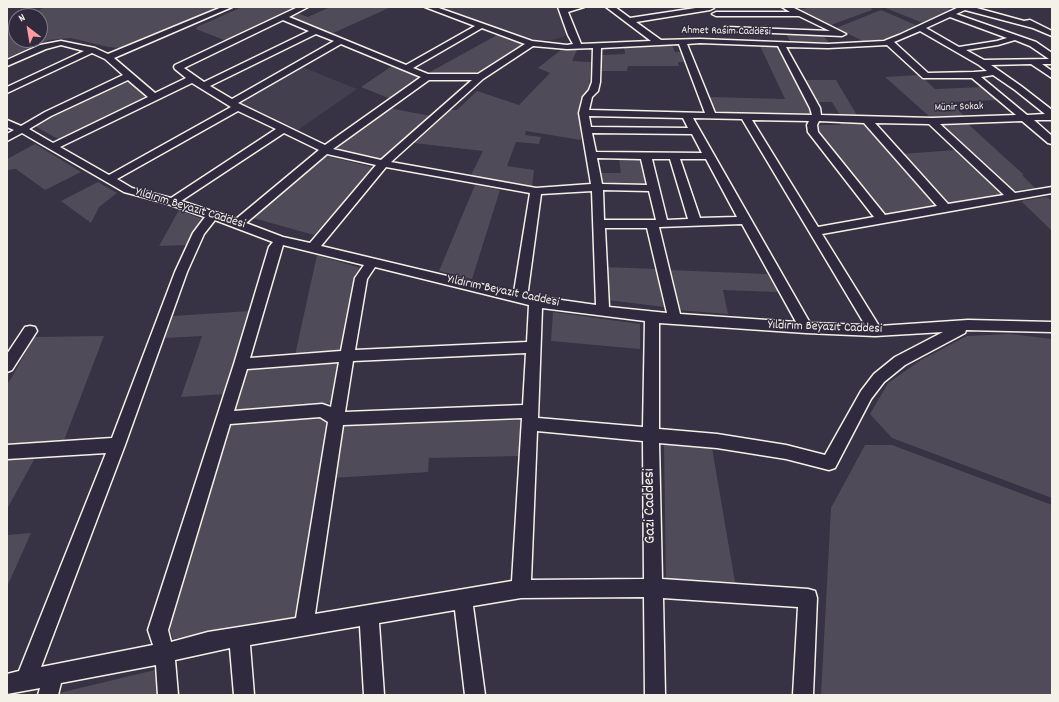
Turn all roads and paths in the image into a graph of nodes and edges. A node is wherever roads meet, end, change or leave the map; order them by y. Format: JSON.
{"nodes":[{"id":1,"x":228,"y":7,"type":"edge"},
{"id":2,"x":304,"y":7,"type":"edge"},
{"id":3,"x":429,"y":7,"type":"edge"},
{"id":4,"x":580,"y":7,"type":"edge"},
{"id":5,"x":610,"y":7,"type":"edge"},
{"id":6,"x":786,"y":7,"type":"edge"},
{"id":7,"x":792,"y":7,"type":"edge"},
{"id":8,"x":995,"y":7,"type":"edge"},
{"id":9,"x":962,"y":8,"type":"edge"},
{"id":10,"x":563,"y":9,"type":"edge"},
{"id":11,"x":711,"y":10,"type":"edge"},
{"id":12,"x":800,"y":10,"type":"edge"},
{"id":13,"x":948,"y":10,"type":"edge"},
{"id":14,"x":283,"y":17,"type":"junction"},
{"id":15,"x":628,"y":21,"type":"junction"},
{"id":16,"x":482,"y":25,"type":"junction"},
{"id":17,"x":1035,"y":26,"type":"junction"},
{"id":18,"x":920,"y":28,"type":"junction"},
{"id":19,"x":728,"y":29,"type":"junction"},
{"id":20,"x":315,"y":31,"type":"junction"},
{"id":21,"x":1052,"y":33,"type":"edge"},
{"id":22,"x":572,"y":34,"type":"junction"},
{"id":23,"x":842,"y":34,"type":"junction"},
{"id":24,"x":1014,"y":38,"type":"junction"},
{"id":25,"x":340,"y":41,"type":"junction"},
{"id":26,"x":682,"y":42,"type":"junction"},
{"id":27,"x":889,"y":42,"type":"junction"},
{"id":28,"x":534,"y":43,"type":"junction"},
{"id":29,"x":658,"y":43,"type":"junction"},
{"id":30,"x":737,"y":43,"type":"junction"},
{"id":31,"x":781,"y":44,"type":"junction"},
{"id":32,"x":597,"y":45,"type":"junction"},
{"id":33,"x":862,"y":45,"type":"junction"},
{"id":34,"x":578,"y":46,"type":"junction"},
{"id":35,"x":959,"y":49,"type":"junction"},
{"id":36,"x":92,"y":50,"type":"junction"},
{"id":37,"x":108,"y":57,"type":"junction"},
{"id":38,"x":1052,"y":57,"type":"edge"},
{"id":39,"x":1052,"y":61,"type":"edge"},
{"id":40,"x":1034,"y":62,"type":"junction"},
{"id":41,"x":7,"y":63,"type":"edge"},
{"id":42,"x":982,"y":63,"type":"junction"},
{"id":43,"x":406,"y":69,"type":"junction"},
{"id":44,"x":995,"y":72,"type":"junction"},
{"id":45,"x":974,"y":75,"type":"junction"},
{"id":46,"x":1052,"y":75,"type":"edge"},
{"id":47,"x":129,"y":76,"type":"junction"},
{"id":48,"x":427,"y":77,"type":"junction"},
{"id":49,"x":480,"y":77,"type":"junction"},
{"id":50,"x":192,"y":80,"type":"junction"},
{"id":51,"x":203,"y":86,"type":"junction"},
{"id":52,"x":7,"y":90,"type":"edge"},
{"id":53,"x":155,"y":98,"type":"junction"},
{"id":54,"x":235,"y":105,"type":"junction"},
{"id":55,"x":584,"y":113,"type":"junction"},
{"id":56,"x":686,"y":115,"type":"junction"},
{"id":57,"x":711,"y":116,"type":"junction"},
{"id":58,"x":745,"y":116,"type":"junction"},
{"id":59,"x":1052,"y":116,"type":"edge"},
{"id":60,"x":815,"y":118,"type":"junction"},
{"id":61,"x":1026,"y":118,"type":"junction"},
{"id":62,"x":867,"y":120,"type":"junction"},
{"id":63,"x":932,"y":121,"type":"junction"},
{"id":64,"x":7,"y":123,"type":"edge"},
{"id":65,"x":21,"y":129,"type":"junction"},
{"id":66,"x":283,"y":129,"type":"junction"},
{"id":67,"x":587,"y":130,"type":"junction"},
{"id":68,"x":695,"y":131,"type":"junction"},
{"id":69,"x":7,"y":138,"type":"edge"},
{"id":70,"x":1052,"y":141,"type":"edge"},
{"id":71,"x":53,"y":147,"type":"junction"},
{"id":72,"x":325,"y":150,"type":"junction"},
{"id":73,"x":591,"y":155,"type":"junction"},
{"id":74,"x":646,"y":156,"type":"junction"},
{"id":75,"x":674,"y":156,"type":"junction"},
{"id":76,"x":709,"y":156,"type":"junction"},
{"id":77,"x":384,"y":164,"type":"junction"},
{"id":78,"x":109,"y":178,"type":"junction"},
{"id":79,"x":597,"y":187,"type":"junction"},
{"id":80,"x":654,"y":188,"type":"junction"},
{"id":81,"x":1052,"y":190,"type":"edge"},
{"id":82,"x":536,"y":191,"type":"junction"},
{"id":83,"x":1012,"y":197,"type":"junction"},
{"id":84,"x":172,"y":202,"type":"junction"},
{"id":85,"x":946,"y":209,"type":"junction"},
{"id":86,"x":213,"y":216,"type":"junction"},
{"id":87,"x":745,"y":220,"type":"junction"},
{"id":88,"x":883,"y":220,"type":"junction"},
{"id":89,"x":695,"y":222,"type":"junction"},
{"id":90,"x":238,"y":224,"type":"junction"},
{"id":91,"x":599,"y":224,"type":"junction"},
{"id":92,"x":657,"y":224,"type":"junction"},
{"id":93,"x":815,"y":231,"type":"junction"},
{"id":94,"x":280,"y":240,"type":"junction"},
{"id":95,"x":312,"y":248,"type":"junction"},
{"id":96,"x":372,"y":263,"type":"junction"},
{"id":97,"x":518,"y":297,"type":"junction"},
{"id":98,"x":536,"y":302,"type":"junction"},
{"id":99,"x":603,"y":310,"type":"junction"},
{"id":100,"x":652,"y":317,"type":"junction"},
{"id":101,"x":674,"y":319,"type":"junction"},
{"id":102,"x":968,"y":325,"type":"junction"},
{"id":103,"x":1052,"y":327,"type":"edge"},
{"id":104,"x":806,"y":328,"type":"junction"},
{"id":105,"x":30,"y":331,"type":"dead end"},
{"id":106,"x":875,"y":331,"type":"junction"},
{"id":107,"x":534,"y":347,"type":"junction"},
{"id":108,"x":347,"y":356,"type":"junction"},
{"id":109,"x":241,"y":364,"type":"junction"},
{"id":110,"x":7,"y":366,"type":"edge"},
{"id":111,"x":224,"y":418,"type":"junction"},
{"id":112,"x":531,"y":418,"type":"junction"},
{"id":113,"x":336,"y":419,"type":"junction"},
{"id":114,"x":651,"y":434,"type":"junction"},
{"id":115,"x":117,"y":445,"type":"junction"},
{"id":116,"x":7,"y":452,"type":"edge"},
{"id":117,"x":652,"y":588,"type":"junction"},
{"id":118,"x":521,"y":589,"type":"junction"},
{"id":119,"x":463,"y":599,"type":"junction"},
{"id":120,"x":369,"y":615,"type":"junction"},
{"id":121,"x":304,"y":625,"type":"junction"},
{"id":122,"x":239,"y":636,"type":"junction"},
{"id":123,"x":165,"y":653,"type":"junction"},
{"id":124,"x":54,"y":674,"type":"junction"},
{"id":125,"x":26,"y":680,"type":"junction"},
{"id":126,"x":7,"y":684,"type":"edge"},
{"id":127,"x":48,"y":695,"type":"edge"},
{"id":128,"x":168,"y":695,"type":"edge"},
{"id":129,"x":244,"y":695,"type":"edge"},
{"id":130,"x":374,"y":695,"type":"edge"},
{"id":131,"x":475,"y":695,"type":"edge"},
{"id":132,"x":655,"y":695,"type":"edge"},
{"id":133,"x":803,"y":695,"type":"edge"}],
"edges":[{"from":1,"to":37,"type":"street"},
{"from":2,"to":14,"type":"street"},
{"from":3,"to":16,"type":"street","name":"Ahmet Rasim Caddesi"},
{"from":4,"to":10,"type":"street"},
{"from":5,"to":15,"type":"street"},
{"from":6,"to":12,"type":"street"},
{"from":7,"to":12,"type":"street"},
{"from":8,"to":17,"type":"street"},
{"from":9,"to":13,"type":"street","name":"Ahmet Rasim Caddesi"},
{"from":9,"to":17,"type":"street"},
{"from":10,"to":22,"type":"street"},
{"from":11,"to":12,"type":"street"},
{"from":11,"to":15,"type":"street"},
{"from":11,"to":19,"type":"street"},
{"from":12,"to":23,"type":"street"},
{"from":13,"to":18,"type":"street","name":"Ahmet Rasim Caddesi"},
{"from":13,"to":24,"type":"street"},
{"from":14,"to":20,"type":"street"},
{"from":14,"to":50,"type":"street"},
{"from":15,"to":29,"type":"street"},
{"from":16,"to":28,"type":"street","name":"Ahmet Rasim Caddesi"},
{"from":16,"to":43,"type":"street"},
{"from":17,"to":21,"type":"street"},
{"from":18,"to":27,"type":"street","name":"Ahmet Rasim Caddesi"},
{"from":18,"to":35,"type":"street"},
{"from":19,"to":23,"type":"street"},
{"from":19,"to":30,"type":"street"},
{"from":20,"to":25,"type":"street"},
{"from":20,"to":51,"type":"street"},
{"from":22,"to":28,"type":"street"},
{"from":22,"to":34,"type":"street"},
{"from":23,"to":33,"type":"street"},
{"from":24,"to":35,"type":"street"},
{"from":24,"to":38,"type":"street"},
{"from":25,"to":43,"type":"street"},
{"from":25,"to":54,"type":"street"},
{"from":26,"to":29,"type":"street","name":"Ahmet Rasim Caddesi"},
{"from":26,"to":30,"type":"street","name":"Ahmet Rasim Caddesi"},
{"from":26,"to":57,"type":"street"},
{"from":27,"to":33,"type":"street","name":"Ahmet Rasim Caddesi"},
{"from":27,"to":45,"type":"street"},
{"from":28,"to":34,"type":"street","name":"Ahmet Rasim Caddesi"},
{"from":28,"to":49,"type":"street"},
{"from":29,"to":32,"type":"street","name":"Ahmet Rasim Caddesi"},
{"from":30,"to":31,"type":"street","name":"Ahmet Rasim Caddesi"},
{"from":31,"to":33,"type":"street","name":"Ahmet Rasim Caddesi"},
{"from":31,"to":60,"type":"street"},
{"from":32,"to":34,"type":"street","name":"Ahmet Rasim Caddesi"},
{"from":32,"to":55,"type":"street"},
{"from":35,"to":42,"type":"street"},
{"from":36,"to":37,"type":"street"},
{"from":36,"to":41,"type":"street"},
{"from":36,"to":52,"type":"street"},
{"from":37,"to":47,"type":"street"},
{"from":39,"to":40,"type":"street"},
{"from":40,"to":42,"type":"street"},
{"from":40,"to":46,"type":"street"},
{"from":42,"to":44,"type":"street"},
{"from":43,"to":48,"type":"street"},
{"from":44,"to":45,"type":"street"},
{"from":44,"to":59,"type":"street"},
{"from":45,"to":61,"type":"street"},
{"from":47,"to":53,"type":"street"},
{"from":47,"to":65,"type":"street"},
{"from":48,"to":49,"type":"street"},
{"from":48,"to":72,"type":"street"},
{"from":49,"to":77,"type":"street"},
{"from":50,"to":51,"type":"street"},
{"from":50,"to":53,"type":"street"},
{"from":51,"to":54,"type":"street"},
{"from":53,"to":71,"type":"street"},
{"from":54,"to":66,"type":"street"},
{"from":54,"to":78,"type":"street"},
{"from":55,"to":56,"type":"street","name":"Münir Sokak"},
{"from":55,"to":67,"type":"street"},
{"from":56,"to":57,"type":"street","name":"Münir Sokak"},
{"from":56,"to":68,"type":"street"},
{"from":57,"to":58,"type":"street","name":"Münir Sokak"},
{"from":58,"to":60,"type":"street","name":"Münir Sokak"},
{"from":58,"to":93,"type":"street"},
{"from":59,"to":61,"type":"street","name":"Münir Sokak"},
{"from":60,"to":62,"type":"street","name":"Münir Sokak"},
{"from":60,"to":88,"type":"street"},
{"from":61,"to":63,"type":"street","name":"Münir Sokak"},
{"from":61,"to":70,"type":"street"},
{"from":62,"to":63,"type":"street","name":"Münir Sokak"},
{"from":62,"to":85,"type":"street"},
{"from":63,"to":83,"type":"street"},
{"from":64,"to":65,"type":"street","name":"Yıldırım Beyazıt Caddesi"},
{"from":65,"to":69,"type":"street"},
{"from":65,"to":71,"type":"street","name":"Yıldırım Beyazıt Caddesi"},
{"from":66,"to":72,"type":"street"},
{"from":66,"to":84,"type":"street"},
{"from":67,"to":68,"type":"street"},
{"from":67,"to":73,"type":"street"},
{"from":68,"to":76,"type":"street"},
{"from":71,"to":78,"type":"street","name":"Yıldırım Beyazıt Caddesi"},
{"from":72,"to":77,"type":"street"},
{"from":72,"to":90,"type":"street"},
{"from":73,"to":74,"type":"street"},
{"from":73,"to":79,"type":"street"},
{"from":74,"to":75,"type":"street"},
{"from":74,"to":80,"type":"street"},
{"from":75,"to":76,"type":"street"},
{"from":75,"to":89,"type":"street"},
{"from":76,"to":87,"type":"street"},
{"from":77,"to":82,"type":"street"},
{"from":77,"to":95,"type":"street"},
{"from":78,"to":84,"type":"street","name":"Yıldırım Beyazıt Caddesi"},
{"from":79,"to":80,"type":"street"},
{"from":79,"to":82,"type":"street"},
{"from":79,"to":91,"type":"street"},
{"from":80,"to":92,"type":"street"},
{"from":81,"to":83,"type":"street"},
{"from":82,"to":97,"type":"street"},
{"from":83,"to":85,"type":"street"},
{"from":84,"to":86,"type":"street","name":"Yıldırım Beyazıt Caddesi"},
{"from":85,"to":88,"type":"street"},
{"from":86,"to":90,"type":"street","name":"Yıldırım Beyazıt Caddesi"},
{"from":86,"to":115,"type":"street"},
{"from":87,"to":89,"type":"street"},
{"from":87,"to":104,"type":"street"},
{"from":88,"to":93,"type":"street"},
{"from":89,"to":92,"type":"street"},
{"from":90,"to":94,"type":"street","name":"Yıldırım Beyazıt Caddesi"},
{"from":91,"to":92,"type":"street"},
{"from":91,"to":99,"type":"street"},
{"from":92,"to":101,"type":"street"},
{"from":93,"to":106,"type":"street"},
{"from":94,"to":95,"type":"street","name":"Yıldırım Beyazıt Caddesi"},
{"from":94,"to":109,"type":"street"},
{"from":95,"to":96,"type":"street","name":"Yıldırım Beyazıt Caddesi"},
{"from":96,"to":97,"type":"street","name":"Yıldırım Beyazıt Caddesi"},
{"from":96,"to":108,"type":"street"},
{"from":97,"to":98,"type":"street","name":"Yıldırım Beyazıt Caddesi"},
{"from":98,"to":99,"type":"street","name":"Yıldırım Beyazıt Caddesi"},
{"from":98,"to":107,"type":"street"},
{"from":99,"to":100,"type":"street","name":"Yıldırım Beyazıt Caddesi"},
{"from":100,"to":101,"type":"street","name":"Yıldırım Beyazıt Caddesi"},
{"from":100,"to":114,"type":"street","name":"Gazi Caddesi"},
{"from":101,"to":104,"type":"street","name":"Yıldırım Beyazıt Caddesi"},
{"from":102,"to":103,"type":"street","name":"Yıldırım Beyazıt Caddesi"},
{"from":102,"to":106,"type":"street","name":"Yıldırım Beyazıt Caddesi"},
{"from":102,"to":114,"type":"street"},
{"from":104,"to":106,"type":"street","name":"Yıldırım Beyazıt Caddesi"},
{"from":105,"to":110,"type":"street"},
{"from":107,"to":108,"type":"street"},
{"from":107,"to":112,"type":"street"},
{"from":108,"to":109,"type":"street"},
{"from":108,"to":113,"type":"street"},
{"from":109,"to":111,"type":"street"},
{"from":111,"to":113,"type":"street"},
{"from":111,"to":123,"type":"street"},
{"from":112,"to":113,"type":"street"},
{"from":112,"to":114,"type":"street"},
{"from":112,"to":118,"type":"street"},
{"from":113,"to":121,"type":"street"},
{"from":114,"to":117,"type":"street","name":"Gazi Caddesi"},
{"from":115,"to":116,"type":"street"},
{"from":115,"to":125,"type":"street"},
{"from":117,"to":118,"type":"street"},
{"from":117,"to":132,"type":"street","name":"Gazi Caddesi"},
{"from":117,"to":133,"type":"street"},
{"from":118,"to":119,"type":"street"},
{"from":119,"to":120,"type":"street"},
{"from":119,"to":131,"type":"street"},
{"from":120,"to":121,"type":"street"},
{"from":120,"to":130,"type":"street"},
{"from":121,"to":122,"type":"street"},
{"from":122,"to":123,"type":"street"},
{"from":122,"to":129,"type":"street"},
{"from":123,"to":124,"type":"street"},
{"from":123,"to":128,"type":"street"},
{"from":124,"to":125,"type":"street"},
{"from":124,"to":127,"type":"street"},
{"from":125,"to":126,"type":"street"}]}
